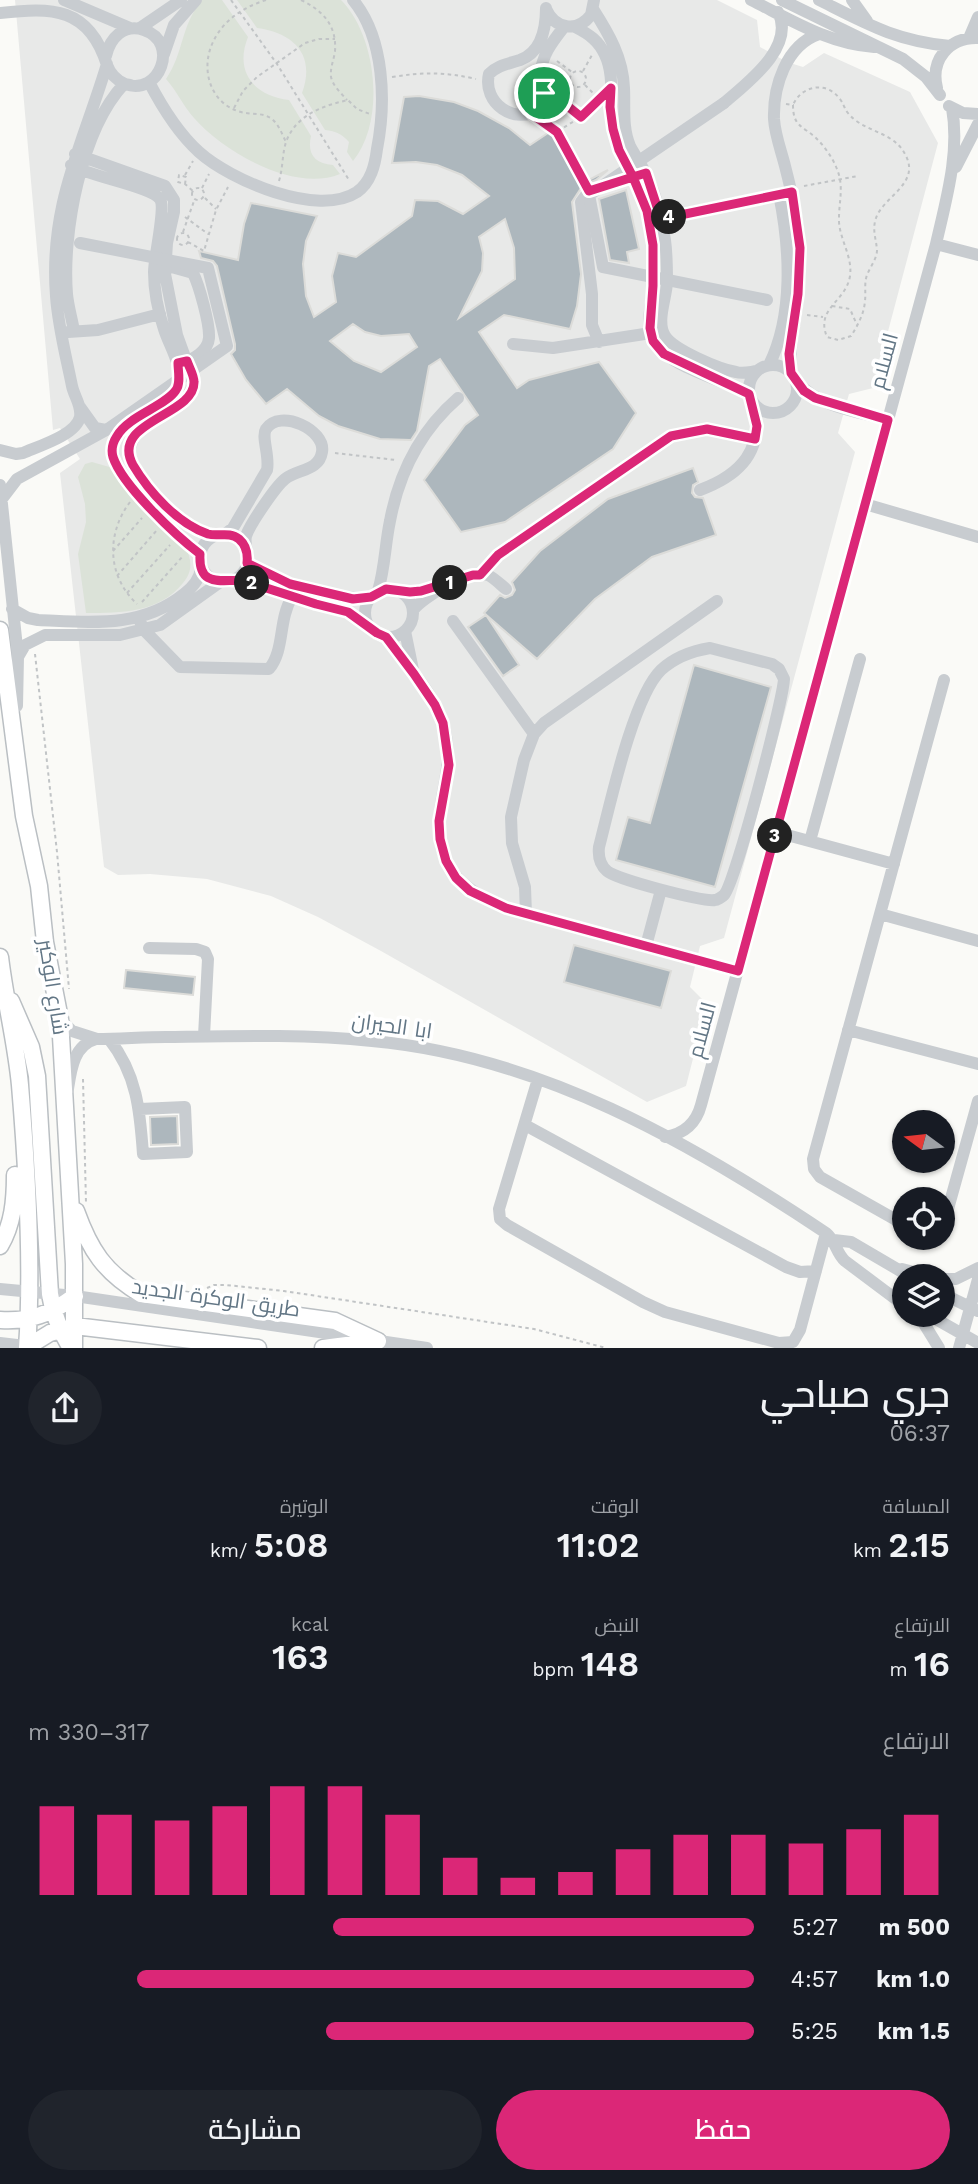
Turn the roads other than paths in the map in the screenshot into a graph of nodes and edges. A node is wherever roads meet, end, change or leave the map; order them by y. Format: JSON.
{"nodes":[{"id":1,"x":64,"y":0,"type":"edge"},
{"id":2,"x":181,"y":0,"type":"edge"},
{"id":3,"x":196,"y":0,"type":"edge"},
{"id":4,"x":353,"y":0,"type":"edge"},
{"id":5,"x":751,"y":0,"type":"edge"},
{"id":6,"x":769,"y":0,"type":"edge"},
{"id":7,"x":782,"y":0,"type":"edge"},
{"id":8,"x":819,"y":0,"type":"edge"},
{"id":9,"x":852,"y":0,"type":"edge"},
{"id":10,"x":545,"y":4,"type":"edge"},
{"id":11,"x":594,"y":4,"type":"edge"},
{"id":12,"x":0,"y":13,"type":"edge"},
{"id":13,"x":780,"y":15,"type":"junction"},
{"id":14,"x":978,"y":17,"type":"edge"},
{"id":15,"x":869,"y":25,"type":"junction"},
{"id":16,"x":570,"y":27,"type":"junction"},
{"id":17,"x":135,"y":28,"type":"junction"},
{"id":18,"x":818,"y":34,"type":"junction"},
{"id":19,"x":974,"y":38,"type":"edge"},
{"id":20,"x":950,"y":46,"type":"junction"},
{"id":21,"x":881,"y":48,"type":"junction"},
{"id":22,"x":164,"y":54,"type":"junction"},
{"id":23,"x":106,"y":60,"type":"junction"},
{"id":24,"x":761,"y":71,"type":"junction"},
{"id":25,"x":780,"y":80,"type":"junction"},
{"id":26,"x":149,"y":82,"type":"junction"},
{"id":27,"x":131,"y":86,"type":"junction"},
{"id":28,"x":940,"y":95,"type":"junction"},
{"id":29,"x":951,"y":108,"type":"junction"},
{"id":30,"x":978,"y":114,"type":"edge"},
{"id":31,"x":978,"y":124,"type":"edge"},
{"id":32,"x":78,"y":162,"type":"junction"},
{"id":33,"x":640,"y":175,"type":"junction"},
{"id":34,"x":949,"y":184,"type":"junction"},
{"id":35,"x":787,"y":192,"type":"junction"},
{"id":36,"x":655,"y":220,"type":"junction"},
{"id":37,"x":68,"y":240,"type":"junction"},
{"id":38,"x":936,"y":244,"type":"junction"},
{"id":39,"x":978,"y":255,"type":"edge"},
{"id":40,"x":166,"y":265,"type":"junction"},
{"id":41,"x":798,"y":294,"type":"junction"},
{"id":42,"x":784,"y":303,"type":"junction"},
{"id":43,"x":160,"y":314,"type":"junction"},
{"id":44,"x":67,"y":332,"type":"junction"},
{"id":45,"x":651,"y":333,"type":"junction"},
{"id":46,"x":599,"y":342,"type":"junction"},
{"id":47,"x":513,"y":344,"type":"dead end"},
{"id":48,"x":182,"y":362,"type":"junction"},
{"id":49,"x":763,"y":368,"type":"junction"},
{"id":50,"x":793,"y":377,"type":"junction"},
{"id":51,"x":458,"y":398,"type":"dead end"},
{"id":52,"x":751,"y":399,"type":"junction"},
{"id":53,"x":826,"y":403,"type":"junction"},
{"id":54,"x":79,"y":407,"type":"junction"},
{"id":55,"x":784,"y":410,"type":"junction"},
{"id":56,"x":888,"y":420,"type":"junction"},
{"id":57,"x":107,"y":430,"type":"junction"},
{"id":58,"x":756,"y":436,"type":"junction"},
{"id":59,"x":0,"y":450,"type":"edge"},
{"id":60,"x":0,"y":485,"type":"edge"},
{"id":61,"x":699,"y":487,"type":"dead end"},
{"id":62,"x":1,"y":500,"type":"edge"},
{"id":63,"x":866,"y":504,"type":"junction"},
{"id":64,"x":219,"y":535,"type":"junction"},
{"id":65,"x":978,"y":537,"type":"edge"},
{"id":66,"x":195,"y":550,"type":"junction"},
{"id":67,"x":247,"y":557,"type":"junction"},
{"id":68,"x":383,"y":564,"type":"junction"},
{"id":69,"x":201,"y":568,"type":"junction"},
{"id":70,"x":480,"y":575,"type":"junction"},
{"id":71,"x":235,"y":579,"type":"junction"},
{"id":72,"x":220,"y":582,"type":"junction"},
{"id":73,"x":452,"y":583,"type":"junction"},
{"id":74,"x":398,"y":590,"type":"junction"},
{"id":75,"x":503,"y":591,"type":"dead end"},
{"id":76,"x":374,"y":594,"type":"junction"},
{"id":77,"x":292,"y":597,"type":"junction"},
{"id":78,"x":717,"y":601,"type":"dead end"},
{"id":79,"x":12,"y":609,"type":"junction"},
{"id":80,"x":413,"y":610,"type":"junction"},
{"id":81,"x":453,"y":621,"type":"dead end"},
{"id":82,"x":141,"y":624,"type":"junction"},
{"id":83,"x":370,"y":627,"type":"junction"},
{"id":84,"x":0,"y":630,"type":"edge"},
{"id":85,"x":405,"y":631,"type":"junction"},
{"id":86,"x":386,"y":637,"type":"junction"},
{"id":87,"x":18,"y":657,"type":"junction"},
{"id":88,"x":860,"y":659,"type":"dead end"},
{"id":89,"x":414,"y":674,"type":"junction"},
{"id":90,"x":944,"y":681,"type":"dead end"},
{"id":91,"x":534,"y":734,"type":"junction"},
{"id":92,"x":14,"y":752,"type":"junction"},
{"id":93,"x":776,"y":832,"type":"junction"},
{"id":94,"x":810,"y":841,"type":"junction"},
{"id":95,"x":894,"y":864,"type":"junction"},
{"id":96,"x":661,"y":890,"type":"junction"},
{"id":97,"x":526,"y":914,"type":"junction"},
{"id":98,"x":880,"y":914,"type":"junction"},
{"id":99,"x":978,"y":942,"type":"edge"},
{"id":100,"x":646,"y":946,"type":"junction"},
{"id":101,"x":149,"y":948,"type":"dead end"},
{"id":102,"x":0,"y":957,"type":"edge"},
{"id":103,"x":738,"y":971,"type":"junction"},
{"id":104,"x":2,"y":980,"type":"edge"},
{"id":105,"x":60,"y":1018,"type":"junction"},
{"id":106,"x":848,"y":1030,"type":"junction"},
{"id":107,"x":204,"y":1037,"type":"junction"},
{"id":108,"x":103,"y":1039,"type":"junction"},
{"id":109,"x":978,"y":1064,"type":"edge"},
{"id":110,"x":538,"y":1079,"type":"junction"},
{"id":111,"x":978,"y":1101,"type":"edge"},
{"id":112,"x":67,"y":1109,"type":"junction"},
{"id":113,"x":140,"y":1109,"type":"junction"},
{"id":114,"x":21,"y":1114,"type":"junction"},
{"id":115,"x":525,"y":1125,"type":"junction"},
{"id":116,"x":665,"y":1137,"type":"junction"},
{"id":117,"x":954,"y":1187,"type":"edge"},
{"id":118,"x":70,"y":1196,"type":"junction"},
{"id":119,"x":892,"y":1218,"type":"edge"},
{"id":120,"x":830,"y":1237,"type":"junction"},
{"id":121,"x":0,"y":1246,"type":"edge"},
{"id":122,"x":892,"y":1267,"type":"edge"},
{"id":123,"x":978,"y":1268,"type":"edge"},
{"id":124,"x":816,"y":1271,"type":"junction"},
{"id":125,"x":955,"y":1279,"type":"edge"},
{"id":126,"x":978,"y":1279,"type":"edge"},
{"id":127,"x":0,"y":1289,"type":"edge"},
{"id":128,"x":28,"y":1292,"type":"junction"},
{"id":129,"x":892,"y":1294,"type":"edge"},
{"id":130,"x":75,"y":1296,"type":"junction"},
{"id":131,"x":955,"y":1300,"type":"edge"},
{"id":132,"x":974,"y":1309,"type":"edge"},
{"id":133,"x":44,"y":1310,"type":"junction"},
{"id":134,"x":0,"y":1320,"type":"edge"},
{"id":135,"x":978,"y":1325,"type":"edge"},
{"id":136,"x":926,"y":1327,"type":"edge"},
{"id":137,"x":943,"y":1327,"type":"edge"},
{"id":138,"x":59,"y":1334,"type":"edge"},
{"id":139,"x":378,"y":1340,"type":"junction"},
{"id":140,"x":960,"y":1341,"type":"edge"},
{"id":141,"x":0,"y":1343,"type":"edge"},
{"id":142,"x":977,"y":1343,"type":"edge"},
{"id":143,"x":27,"y":1347,"type":"edge"},
{"id":144,"x":34,"y":1348,"type":"edge"},
{"id":145,"x":73,"y":1348,"type":"edge"},
{"id":146,"x":258,"y":1348,"type":"edge"},
{"id":147,"x":323,"y":1348,"type":"edge"},
{"id":148,"x":427,"y":1348,"type":"edge"},
{"id":149,"x":939,"y":1348,"type":"edge"}],
"edges":[{"from":1,"to":17,"type":"street"},
{"from":2,"to":17,"type":"street"},
{"from":3,"to":22,"type":"street"},
{"from":4,"to":26,"type":"street"},
{"from":5,"to":13,"type":"street"},
{"from":6,"to":13,"type":"street"},
{"from":7,"to":21,"type":"street"},
{"from":8,"to":15,"type":"street"},
{"from":9,"to":15,"type":"street"},
{"from":10,"to":16,"type":"street"},
{"from":10,"to":16,"type":"street"},
{"from":11,"to":16,"type":"street"},
{"from":11,"to":33,"type":"street"},
{"from":12,"to":23,"type":"street"},
{"from":13,"to":18,"type":"street"},
{"from":13,"to":24,"type":"street"},
{"from":14,"to":19,"type":"street"},
{"from":15,"to":20,"type":"street"},
{"from":16,"to":33,"type":"street"},
{"from":17,"to":22,"type":"street"},
{"from":17,"to":23,"type":"street"},
{"from":18,"to":21,"type":"street"},
{"from":18,"to":25,"type":"street"},
{"from":19,"to":20,"type":"street"},
{"from":20,"to":28,"type":"street"},
{"from":21,"to":28,"type":"street"},
{"from":22,"to":26,"type":"street"},
{"from":23,"to":27,"type":"street"},
{"from":23,"to":32,"type":"street"},
{"from":24,"to":25,"type":"street"},
{"from":24,"to":42,"type":"street","bridge":true},
{"from":25,"to":35,"type":"street"},
{"from":26,"to":27,"type":"street"},
{"from":27,"to":32,"type":"street"},
{"from":28,"to":29,"type":"street"},
{"from":29,"to":30,"type":"street"},
{"from":29,"to":34,"type":"street","name":"السلام"},
{"from":31,"to":34,"type":"street","name":"السلام"},
{"from":32,"to":37,"type":"street"},
{"from":32,"to":40,"type":"street"},
{"from":32,"to":43,"type":"street"},
{"from":33,"to":36,"type":"street"},
{"from":33,"to":46,"type":"street"},
{"from":34,"to":38,"type":"street","name":"السلام"},
{"from":35,"to":36,"type":"street"},
{"from":35,"to":41,"type":"street"},
{"from":35,"to":42,"type":"street"},
{"from":36,"to":45,"type":"street"},
{"from":36,"to":49,"type":"street"},
{"from":37,"to":44,"type":"street"},
{"from":37,"to":57,"type":"street","bridge":true},
{"from":38,"to":39,"type":"street"},
{"from":38,"to":56,"type":"street","name":"السلام"},
{"from":40,"to":48,"type":"street"},
{"from":40,"to":48,"type":"street"},
{"from":41,"to":42,"type":"street"},
{"from":41,"to":50,"type":"street"},
{"from":42,"to":49,"type":"street"},
{"from":43,"to":44,"type":"street"},
{"from":43,"to":48,"type":"street"},
{"from":44,"to":54,"type":"street"},
{"from":45,"to":46,"type":"street"},
{"from":45,"to":52,"type":"street"},
{"from":46,"to":47,"type":"street"},
{"from":48,"to":64,"type":"street"},
{"from":48,"to":66,"type":"street"},
{"from":49,"to":50,"type":"street"},
{"from":49,"to":52,"type":"street"},
{"from":50,"to":53,"type":"street"},
{"from":50,"to":55,"type":"street"},
{"from":51,"to":68,"type":"street"},
{"from":52,"to":55,"type":"street"},
{"from":52,"to":58,"type":"street"},
{"from":53,"to":55,"type":"street"},
{"from":53,"to":56,"type":"street"},
{"from":54,"to":57,"type":"street"},
{"from":54,"to":59,"type":"street"},
{"from":55,"to":58,"type":"street"},
{"from":56,"to":63,"type":"street","name":"السلام"},
{"from":57,"to":62,"type":"street"},
{"from":58,"to":61,"type":"street"},
{"from":58,"to":70,"type":"street"},
{"from":60,"to":62,"type":"street"},
{"from":62,"to":79,"type":"street"},
{"from":63,"to":65,"type":"street"},
{"from":63,"to":93,"type":"street","name":"السلام"},
{"from":64,"to":66,"type":"street"},
{"from":64,"to":67,"type":"street"},
{"from":64,"to":67,"type":"street"},
{"from":66,"to":69,"type":"street"},
{"from":67,"to":71,"type":"street"},
{"from":67,"to":76,"type":"street"},
{"from":68,"to":74,"type":"street"},
{"from":68,"to":76,"type":"street"},
{"from":69,"to":72,"type":"street"},
{"from":69,"to":82,"type":"street"},
{"from":70,"to":73,"type":"street"},
{"from":70,"to":75,"type":"street"},
{"from":71,"to":72,"type":"street"},
{"from":71,"to":77,"type":"street"},
{"from":72,"to":82,"type":"street"},
{"from":73,"to":74,"type":"street"},
{"from":73,"to":80,"type":"street"},
{"from":74,"to":76,"type":"street"},
{"from":74,"to":80,"type":"street"},
{"from":76,"to":83,"type":"street"},
{"from":77,"to":82,"type":"street"},
{"from":77,"to":83,"type":"street"},
{"from":78,"to":91,"type":"street"},
{"from":79,"to":82,"type":"street"},
{"from":79,"to":87,"type":"street"},
{"from":80,"to":85,"type":"street"},
{"from":81,"to":91,"type":"street"},
{"from":82,"to":87,"type":"street"},
{"from":83,"to":86,"type":"street"},
{"from":84,"to":92,"type":"main road","name":"شارع الوكير"},
{"from":85,"to":86,"type":"street"},
{"from":85,"to":89,"type":"street"},
{"from":86,"to":89,"type":"street"},
{"from":87,"to":92,"type":"street"},
{"from":88,"to":94,"type":"street"},
{"from":89,"to":97,"type":"street"},
{"from":90,"to":95,"type":"street"},
{"from":91,"to":97,"type":"street"},
{"from":92,"to":105,"type":"main road","name":"شارع الوكير"},
{"from":93,"to":94,"type":"street"},
{"from":93,"to":103,"type":"street","name":"السلام"},
{"from":94,"to":95,"type":"street"},
{"from":95,"to":98,"type":"street"},
{"from":96,"to":96,"type":"street"},
{"from":96,"to":100,"type":"street"},
{"from":97,"to":100,"type":"street"},
{"from":98,"to":99,"type":"street"},
{"from":98,"to":106,"type":"street"},
{"from":100,"to":103,"type":"street"},
{"from":101,"to":107,"type":"street"},
{"from":102,"to":104,"type":"main road"},
{"from":103,"to":116,"type":"street","name":"السلام"},
{"from":104,"to":114,"type":"main road"},
{"from":104,"to":133,"type":"main road"},
{"from":105,"to":108,"type":"street","name":"ابا الحيران"},
{"from":105,"to":112,"type":"main road","name":"شارع الوكير"},
{"from":106,"to":109,"type":"street"},
{"from":106,"to":119,"type":"street"},
{"from":107,"to":108,"type":"street","name":"ابا الحيران"},
{"from":107,"to":110,"type":"street","name":"ابا الحيران"},
{"from":108,"to":112,"type":"street"},
{"from":108,"to":113,"type":"street"},
{"from":110,"to":115,"type":"street"},
{"from":110,"to":116,"type":"street","name":"ابا الحيران"},
{"from":111,"to":117,"type":"street"},
{"from":112,"to":118,"type":"main road","name":"شارع الوكير"},
{"from":113,"to":113,"type":"street"},
{"from":114,"to":121,"type":"main road"},
{"from":114,"to":128,"type":"main road"},
{"from":115,"to":124,"type":"street"},
{"from":115,"to":124,"type":"street"},
{"from":116,"to":120,"type":"street","name":"ابا الحيران"},
{"from":118,"to":130,"type":"main road","name":"شارع الوكير"},
{"from":118,"to":139,"type":"main road"},
{"from":120,"to":122,"type":"street"},
{"from":120,"to":124,"type":"street"},
{"from":120,"to":129,"type":"street"},
{"from":123,"to":125,"type":"street"},
{"from":126,"to":132,"type":"street"},
{"from":127,"to":128,"type":"street"},
{"from":128,"to":133,"type":"main road"},
{"from":128,"to":133,"type":"street"},
{"from":130,"to":133,"type":"main road"},
{"from":130,"to":138,"type":"main road","name":"شارع الوكير"},
{"from":130,"to":139,"type":"street","name":"طريق الوكرة الجديد"},
{"from":131,"to":132,"type":"street"},
{"from":132,"to":140,"type":"street"},
{"from":133,"to":134,"type":"main road"},
{"from":133,"to":138,"type":"main road"},
{"from":133,"to":143,"type":"main road"},
{"from":135,"to":140,"type":"street"},
{"from":136,"to":149,"type":"street"},
{"from":137,"to":140,"type":"street"},
{"from":138,"to":143,"type":"main road"},
{"from":138,"to":145,"type":"main road","name":"شارع الوكير"},
{"from":138,"to":146,"type":"main road"},
{"from":139,"to":147,"type":"main road"},
{"from":139,"to":148,"type":"street","name":"طريق الوكرة الجديد"},
{"from":140,"to":142,"type":"street"},
{"from":141,"to":143,"type":"street"},
{"from":143,"to":144,"type":"street"}]}
